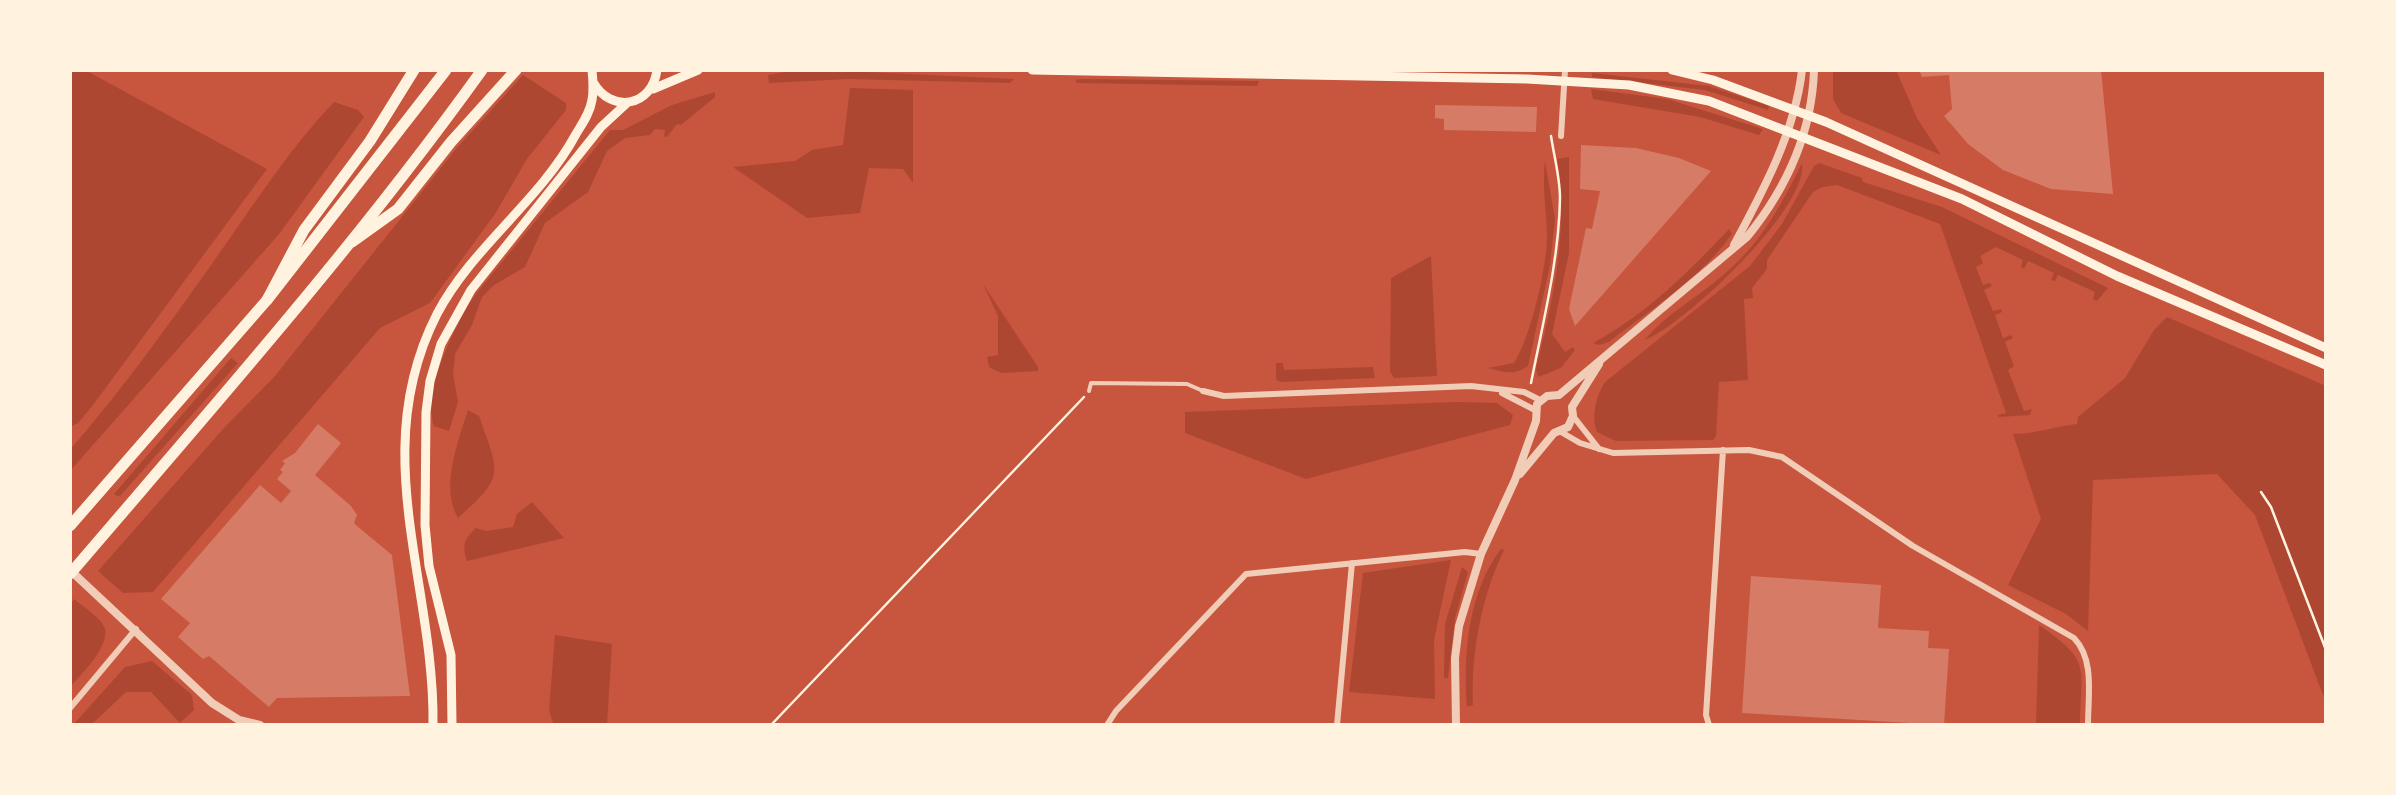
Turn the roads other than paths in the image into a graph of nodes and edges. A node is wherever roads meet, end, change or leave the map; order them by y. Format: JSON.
{"nodes":[{"id":1,"x":414,"y":70,"type":"edge"},
{"id":2,"x":446,"y":70,"type":"edge"},
{"id":3,"x":516,"y":70,"type":"edge"},
{"id":4,"x":657,"y":70,"type":"edge"},
{"id":5,"x":698,"y":70,"type":"edge"},
{"id":6,"x":1032,"y":70,"type":"edge"},
{"id":7,"x":1045,"y":70,"type":"edge"},
{"id":8,"x":1672,"y":70,"type":"edge"},
{"id":9,"x":1802,"y":70,"type":"edge"},
{"id":10,"x":1814,"y":70,"type":"edge"},
{"id":11,"x":480,"y":72,"type":"edge"},
{"id":12,"x":590,"y":74,"type":"edge"},
{"id":13,"x":1565,"y":76,"type":"edge"},
{"id":14,"x":650,"y":90,"type":"junction"},
{"id":15,"x":627,"y":103,"type":"junction"},
{"id":16,"x":1794,"y":109,"type":"junction"},
{"id":17,"x":1809,"y":115,"type":"junction"},
{"id":18,"x":1787,"y":130,"type":"junction"},
{"id":19,"x":1561,"y":136,"type":"dead end"},
{"id":20,"x":1803,"y":136,"type":"junction"},
{"id":21,"x":352,"y":242,"type":"junction"},
{"id":22,"x":1731,"y":249,"type":"junction"},
{"id":23,"x":267,"y":300,"type":"junction"},
{"id":24,"x":2326,"y":348,"type":"edge"},
{"id":25,"x":1604,"y":356,"type":"junction"},
{"id":26,"x":2326,"y":365,"type":"edge"},
{"id":27,"x":1497,"y":390,"type":"junction"},
{"id":28,"x":1203,"y":391,"type":"joint"},
{"id":29,"x":1089,"y":392,"type":"road end"},
{"id":30,"x":1558,"y":395,"type":"junction"},
{"id":31,"x":1540,"y":400,"type":"junction"},
{"id":32,"x":1572,"y":412,"type":"junction"},
{"id":33,"x":1535,"y":415,"type":"junction"},
{"id":34,"x":1557,"y":432,"type":"junction"},
{"id":35,"x":1600,"y":450,"type":"junction"},
{"id":36,"x":1723,"y":450,"type":"junction"},
{"id":37,"x":1515,"y":480,"type":"junction"},
{"id":38,"x":70,"y":526,"type":"edge"},
{"id":39,"x":1482,"y":554,"type":"junction"},
{"id":40,"x":1352,"y":563,"type":"junction"},
{"id":41,"x":70,"y":572,"type":"edge"},
{"id":42,"x":136,"y":628,"type":"junction"},
{"id":43,"x":70,"y":708,"type":"edge"},
{"id":44,"x":260,"y":725,"type":"edge"},
{"id":45,"x":434,"y":725,"type":"edge"},
{"id":46,"x":452,"y":725,"type":"edge"},
{"id":47,"x":1108,"y":725,"type":"edge"},
{"id":48,"x":1336,"y":725,"type":"edge"},
{"id":49,"x":1456,"y":725,"type":"edge"},
{"id":50,"x":1709,"y":725,"type":"edge"},
{"id":51,"x":2088,"y":725,"type":"edge"}],
"edges":[{"from":1,"to":23,"type":"highway"},
{"from":2,"to":23,"type":"highway"},
{"from":3,"to":21,"type":"highway"},
{"from":4,"to":14,"type":"main road"},
{"from":5,"to":14,"type":"main road"},
{"from":6,"to":7,"type":"main road"},
{"from":7,"to":13,"type":"main road"},
{"from":8,"to":16,"type":"main road"},
{"from":9,"to":16,"type":"street"},
{"from":10,"to":17,"type":"street"},
{"from":11,"to":21,"type":"highway"},
{"from":12,"to":15,"type":"main road"},
{"from":12,"to":45,"type":"main road"},
{"from":13,"to":18,"type":"main road"},
{"from":13,"to":19,"type":"street"},
{"from":14,"to":15,"type":"main road"},
{"from":15,"to":46,"type":"main road"},
{"from":16,"to":17,"type":"main road"},
{"from":16,"to":18,"type":"street"},
{"from":17,"to":20,"type":"street"},
{"from":17,"to":24,"type":"main road"},
{"from":18,"to":20,"type":"main road"},
{"from":18,"to":22,"type":"street"},
{"from":20,"to":22,"type":"street"},
{"from":20,"to":26,"type":"main road"},
{"from":21,"to":41,"type":"highway"},
{"from":22,"to":25,"type":"street"},
{"from":23,"to":38,"type":"highway"},
{"from":25,"to":30,"type":"street"},
{"from":25,"to":32,"type":"street"},
{"from":27,"to":28,"type":"street"},
{"from":27,"to":31,"type":"street"},
{"from":27,"to":33,"type":"street"},
{"from":28,"to":29,"type":"lane"},
{"from":30,"to":31,"type":"street"},
{"from":30,"to":32,"type":"street"},
{"from":31,"to":33,"type":"street"},
{"from":32,"to":34,"type":"street"},
{"from":32,"to":35,"type":"street"},
{"from":33,"to":34,"type":"street"},
{"from":33,"to":37,"type":"street"},
{"from":34,"to":35,"type":"street"},
{"from":34,"to":37,"type":"street"},
{"from":35,"to":36,"type":"street"},
{"from":36,"to":50,"type":"street"},
{"from":36,"to":51,"type":"street"},
{"from":37,"to":39,"type":"street"},
{"from":39,"to":40,"type":"street"},
{"from":39,"to":49,"type":"street"},
{"from":40,"to":47,"type":"street"},
{"from":40,"to":48,"type":"street"},
{"from":41,"to":42,"type":"street"},
{"from":42,"to":43,"type":"street"},
{"from":42,"to":44,"type":"street"}]}
